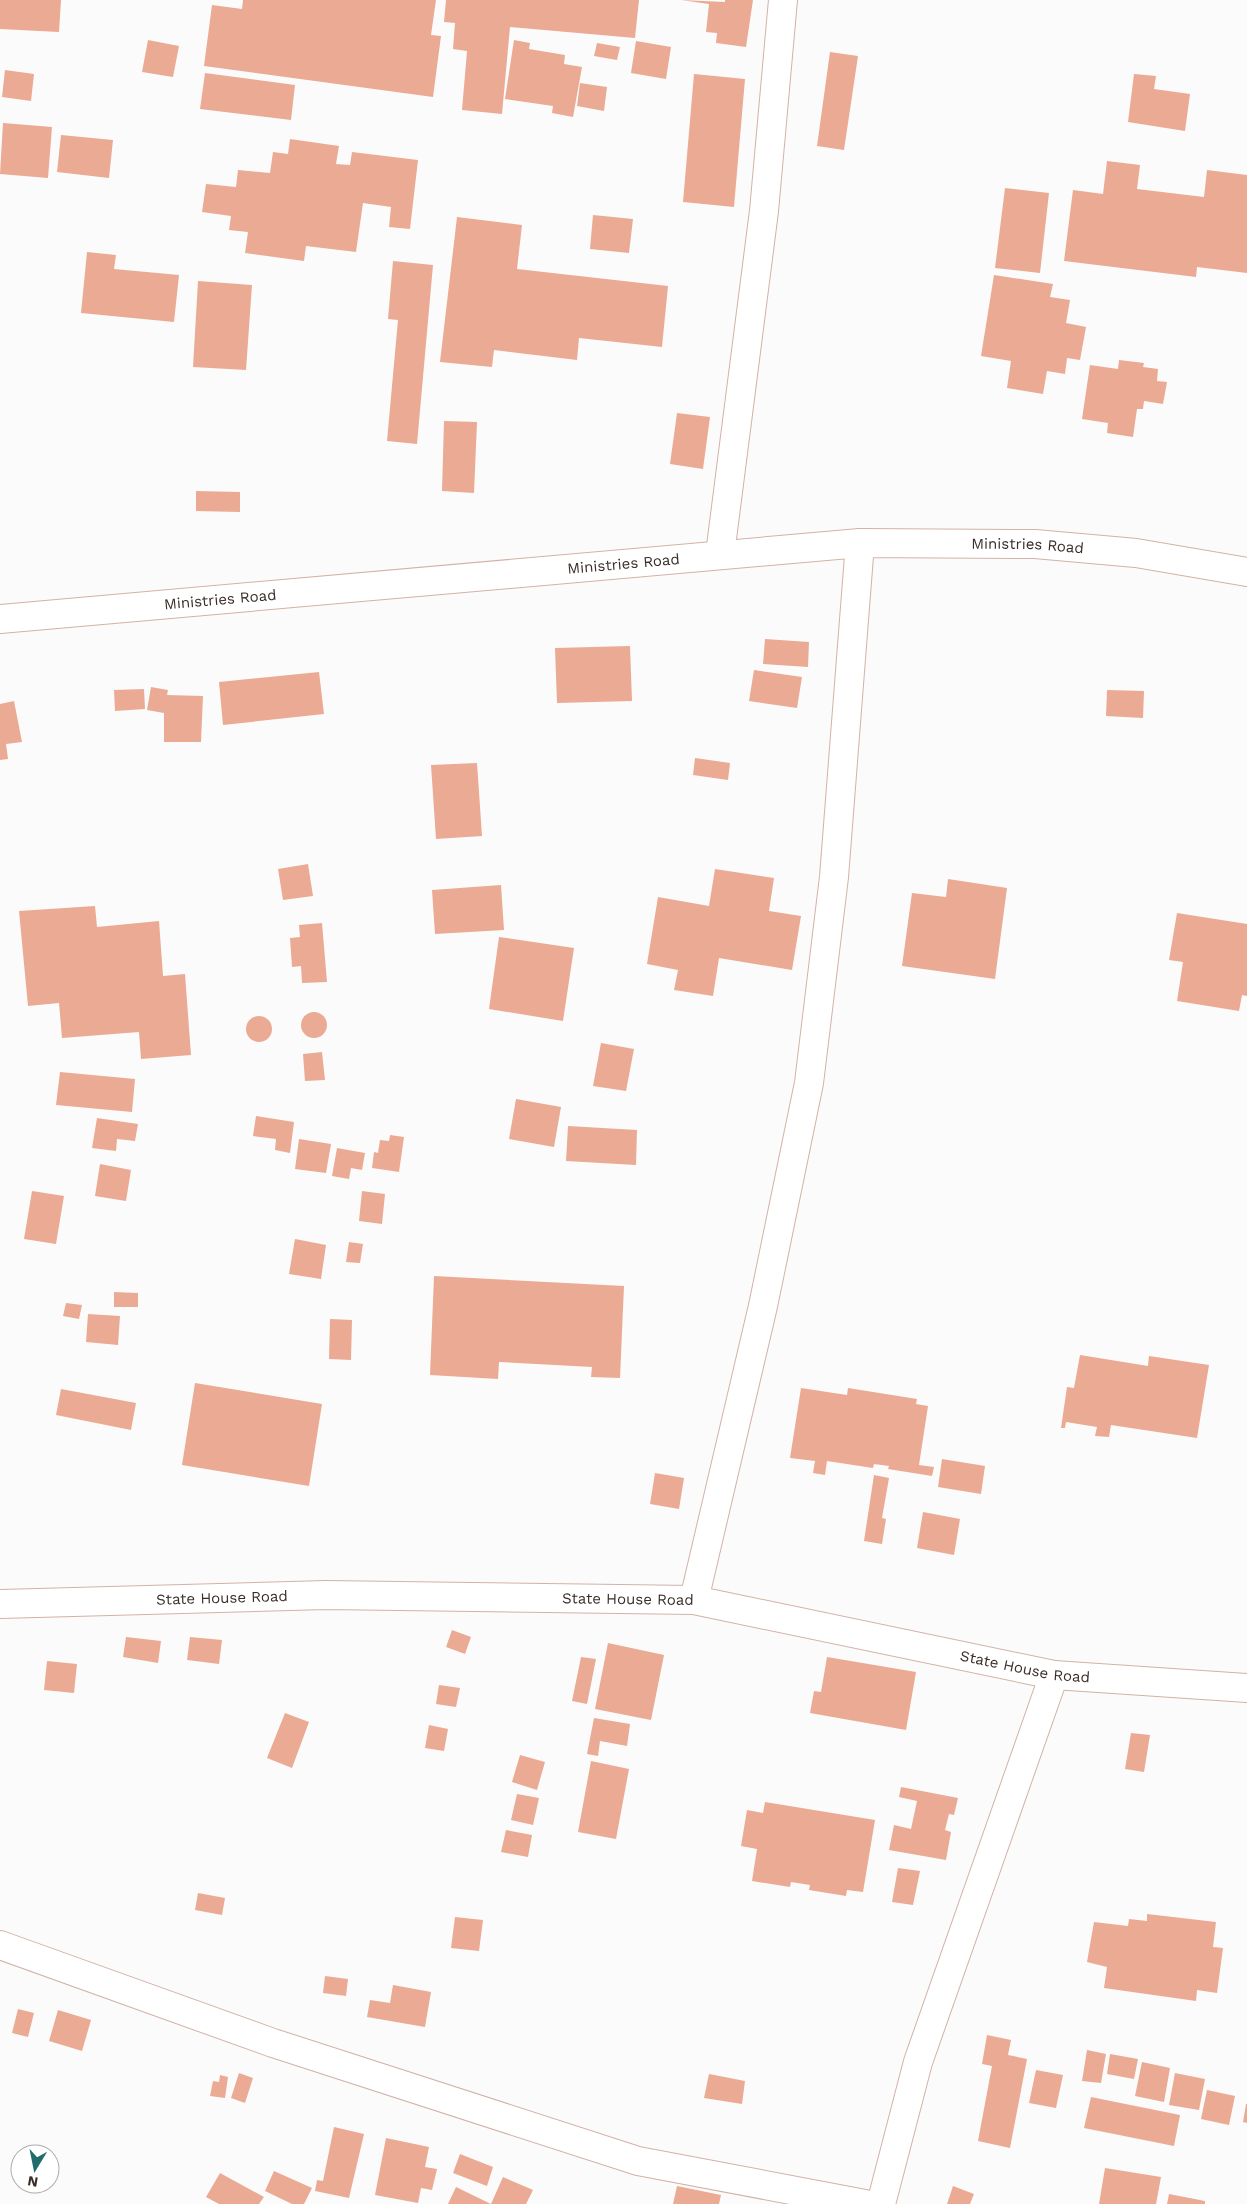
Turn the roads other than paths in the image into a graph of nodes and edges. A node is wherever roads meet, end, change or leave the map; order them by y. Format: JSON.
{"nodes":[{"id":1,"x":783,"y":0,"type":"edge"},
{"id":2,"x":860,"y":543,"type":"junction"},
{"id":3,"x":720,"y":554,"type":"junction"},
{"id":4,"x":1247,"y":572,"type":"edge"},
{"id":5,"x":0,"y":619,"type":"edge"},
{"id":6,"x":694,"y":1600,"type":"junction"},
{"id":7,"x":0,"y":1604,"type":"edge"},
{"id":8,"x":1054,"y":1674,"type":"junction"},
{"id":9,"x":1247,"y":1688,"type":"edge"},
{"id":10,"x":0,"y":1944,"type":"edge"},
{"id":11,"x":865,"y":2204,"type":"edge"},
{"id":12,"x":881,"y":2204,"type":"edge"}],
"edges":[{"from":1,"to":3,"type":"street"},
{"from":2,"to":3,"type":"street","name":"Ministries Road"},
{"from":2,"to":4,"type":"street","name":"Ministries Road"},
{"from":2,"to":6,"type":"street"},
{"from":3,"to":5,"type":"street","name":"Ministries Road"},
{"from":6,"to":7,"type":"street","name":"State House Road"},
{"from":6,"to":8,"type":"street","name":"State House Road"},
{"from":8,"to":9,"type":"street","name":"State House Road"},
{"from":8,"to":12,"type":"street"},
{"from":10,"to":11,"type":"street"}]}
